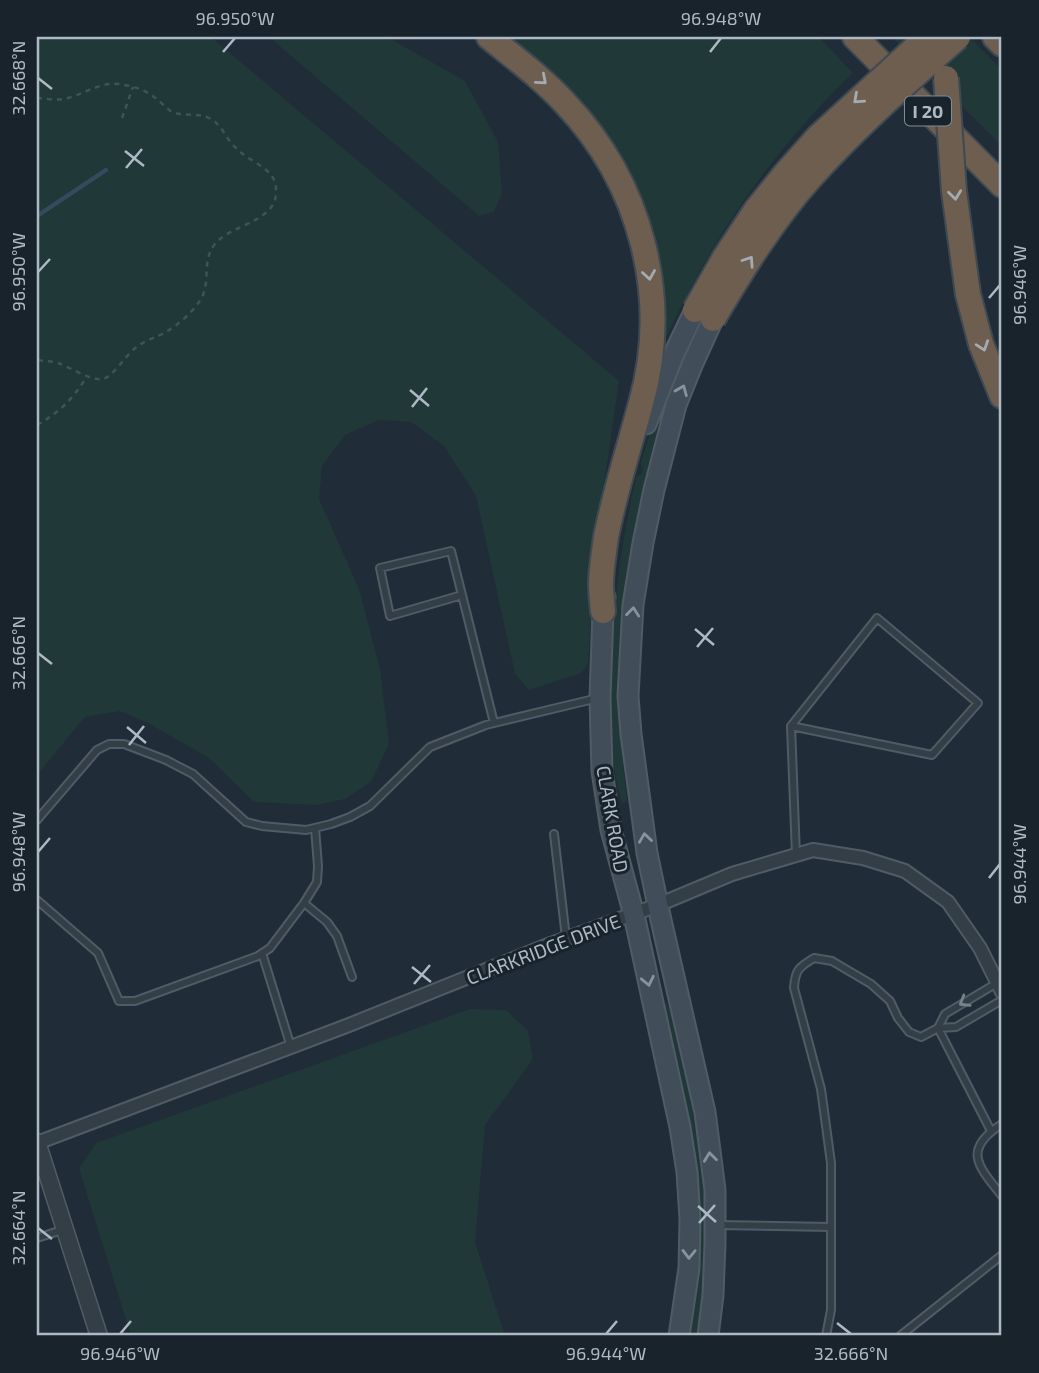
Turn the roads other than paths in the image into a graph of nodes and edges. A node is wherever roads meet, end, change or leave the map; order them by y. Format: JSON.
{"nodes":[{"id":1,"x":489,"y":37,"type":"edge"},
{"id":2,"x":855,"y":37,"type":"edge"},
{"id":3,"x":927,"y":37,"type":"edge"},
{"id":4,"x":950,"y":37,"type":"edge"},
{"id":5,"x":958,"y":37,"type":"edge"},
{"id":6,"x":995,"y":37,"type":"edge"},
{"id":7,"x":1002,"y":44,"type":"edge"},
{"id":8,"x":1002,"y":185,"type":"edge"},
{"id":9,"x":704,"y":315,"type":"junction"},
{"id":10,"x":1002,"y":396,"type":"edge"},
{"id":11,"x":463,"y":595,"type":"junction"},
{"id":12,"x":603,"y":611,"type":"junction"},
{"id":13,"x":600,"y":698,"type":"junction"},
{"id":14,"x":494,"y":723,"type":"junction"},
{"id":15,"x":792,"y":726,"type":"junction"},
{"id":16,"x":37,"y":820,"type":"edge"},
{"id":17,"x":315,"y":828,"type":"junction"},
{"id":18,"x":554,"y":834,"type":"dead end"},
{"id":19,"x":796,"y":855,"type":"junction"},
{"id":20,"x":37,"y":900,"type":"edge"},
{"id":21,"x":304,"y":903,"type":"junction"},
{"id":22,"x":657,"y":905,"type":"junction"},
{"id":23,"x":634,"y":915,"type":"junction"},
{"id":24,"x":567,"y":940,"type":"junction"},
{"id":25,"x":262,"y":953,"type":"junction"},
{"id":26,"x":352,"y":977,"type":"dead end"},
{"id":27,"x":1000,"y":988,"type":"edge"},
{"id":28,"x":1002,"y":1000,"type":"edge"},
{"id":29,"x":938,"y":1028,"type":"junction"},
{"id":30,"x":291,"y":1047,"type":"junction"},
{"id":31,"x":1002,"y":1125,"type":"edge"},
{"id":32,"x":991,"y":1131,"type":"junction"},
{"id":33,"x":37,"y":1142,"type":"edge"},
{"id":34,"x":42,"y":1178,"type":"edge"},
{"id":35,"x":1002,"y":1196,"type":"edge"},
{"id":36,"x":715,"y":1225,"type":"junction"},
{"id":37,"x":831,"y":1227,"type":"junction"},
{"id":38,"x":65,"y":1228,"type":"junction"},
{"id":39,"x":37,"y":1238,"type":"edge"},
{"id":40,"x":1002,"y":1255,"type":"edge"},
{"id":41,"x":99,"y":1336,"type":"edge"},
{"id":42,"x":679,"y":1336,"type":"edge"},
{"id":43,"x":708,"y":1336,"type":"edge"},
{"id":44,"x":826,"y":1336,"type":"edge"},
{"id":45,"x":900,"y":1336,"type":"edge"}],
"edges":[{"from":1,"to":12,"type":"highway","one_way":true},
{"from":2,"to":8,"type":"highway","number":"I 20"},
{"from":3,"to":9,"type":"highway","one_way":true,"bridge":true},
{"from":4,"to":10,"type":"highway","one_way":true,"bridge":true},
{"from":9,"to":5,"type":"highway","one_way":true,"bridge":true},
{"from":6,"to":7,"type":"highway"},
{"from":9,"to":12,"type":"main road","name":"CLARK ROAD"},
{"from":22,"to":9,"type":"main road","name":"CLARK ROAD","one_way":true},
{"from":11,"to":11,"type":"lane"},
{"from":11,"to":14,"type":"lane"},
{"from":12,"to":13,"type":"main road","name":"CLARK ROAD"},
{"from":13,"to":14,"type":"lane"},
{"from":13,"to":23,"type":"main road","name":"CLARK ROAD"},
{"from":14,"to":17,"type":"lane"},
{"from":15,"to":15,"type":"lane"},
{"from":15,"to":19,"type":"lane"},
{"from":16,"to":17,"type":"lane"},
{"from":17,"to":21,"type":"lane"},
{"from":18,"to":24,"type":"lane"},
{"from":19,"to":22,"type":"street","name":"CLARKRIDGE DRIVE"},
{"from":19,"to":27,"type":"street","name":"CLARKRIDGE DRIVE"},
{"from":20,"to":25,"type":"lane"},
{"from":21,"to":25,"type":"lane"},
{"from":21,"to":26,"type":"lane"},
{"from":22,"to":23,"type":"street","name":"CLARKRIDGE DRIVE"},
{"from":36,"to":22,"type":"main road","name":"CLARK ROAD","one_way":true},
{"from":23,"to":24,"type":"street","name":"CLARKRIDGE DRIVE"},
{"from":23,"to":42,"type":"main road","name":"CLARK ROAD","one_way":true},
{"from":24,"to":30,"type":"street","name":"CLARKRIDGE DRIVE"},
{"from":25,"to":30,"type":"lane"},
{"from":27,"to":29,"type":"lane","one_way":true},
{"from":28,"to":29,"type":"lane"},
{"from":29,"to":32,"type":"lane"},
{"from":29,"to":37,"type":"lane"},
{"from":30,"to":33,"type":"street","name":"CLARKRIDGE DRIVE"},
{"from":31,"to":32,"type":"lane"},
{"from":32,"to":35,"type":"lane"},
{"from":33,"to":34,"type":"street"},
{"from":34,"to":38,"type":"street"},
{"from":36,"to":37,"type":"lane"},
{"from":36,"to":43,"type":"main road","name":"CLARK ROAD"},
{"from":37,"to":44,"type":"lane"},
{"from":38,"to":39,"type":"lane"},
{"from":38,"to":41,"type":"street"},
{"from":40,"to":45,"type":"lane"}]}
